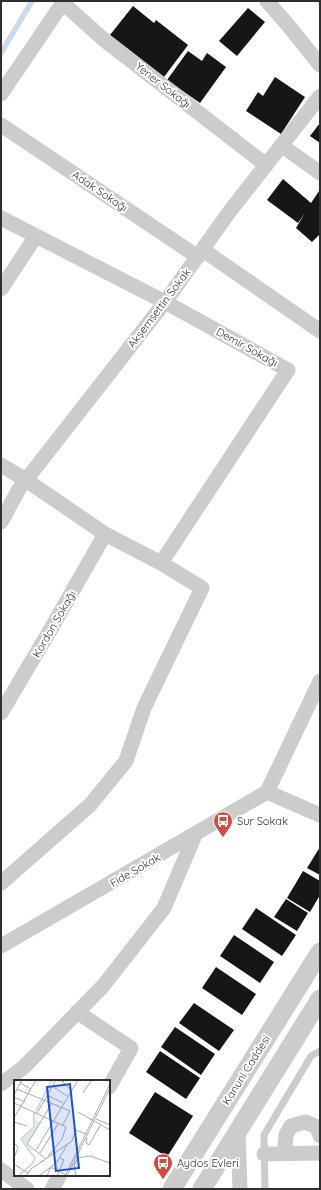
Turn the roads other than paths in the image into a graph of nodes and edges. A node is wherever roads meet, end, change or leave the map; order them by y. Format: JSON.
{"nodes":[{"id":1,"x":267,"y":1,"type":"edge"},
{"id":2,"x":64,"y":2,"type":"edge"},
{"id":3,"x":320,"y":65,"type":"edge"},
{"id":4,"x":1,"y":94,"type":"edge"},
{"id":5,"x":320,"y":96,"type":"edge"},
{"id":6,"x":1,"y":125,"type":"edge"},
{"id":7,"x":281,"y":145,"type":"junction"},
{"id":8,"x":266,"y":165,"type":"junction"},
{"id":9,"x":320,"y":173,"type":"edge"},
{"id":10,"x":1,"y":218,"type":"edge"},
{"id":11,"x":36,"y":236,"type":"junction"},
{"id":12,"x":200,"y":253,"type":"junction"},
{"id":13,"x":1,"y":289,"type":"edge"},
{"id":14,"x":165,"y":302,"type":"junction"},
{"id":15,"x":320,"y":331,"type":"edge"},
{"id":16,"x":1,"y":465,"type":"edge"},
{"id":17,"x":26,"y":480,"type":"junction"},
{"id":18,"x":1,"y":522,"type":"edge"},
{"id":19,"x":105,"y":534,"type":"junction"},
{"id":20,"x":161,"y":563,"type":"junction"},
{"id":21,"x":320,"y":680,"type":"edge"},
{"id":22,"x":1,"y":713,"type":"edge"},
{"id":23,"x":267,"y":792,"type":"junction"},
{"id":24,"x":320,"y":815,"type":"edge"},
{"id":25,"x":195,"y":835,"type":"junction"},
{"id":26,"x":1,"y":883,"type":"edge"},
{"id":27,"x":1,"y":946,"type":"edge"},
{"id":28,"x":320,"y":952,"type":"edge"},
{"id":29,"x":320,"y":999,"type":"edge"},
{"id":30,"x":77,"y":1012,"type":"junction"},
{"id":31,"x":320,"y":1051,"type":"edge"},
{"id":32,"x":1,"y":1084,"type":"edge"},
{"id":33,"x":110,"y":1084,"type":"edge"},
{"id":34,"x":238,"y":1131,"type":"junction"},
{"id":35,"x":320,"y":1136,"type":"edge"},
{"id":36,"x":285,"y":1146,"type":"dead end"},
{"id":37,"x":320,"y":1153,"type":"edge"},
{"id":38,"x":264,"y":1154,"type":"junction"},
{"id":39,"x":1,"y":1170,"type":"edge"},
{"id":40,"x":59,"y":1176,"type":"edge"},
{"id":41,"x":27,"y":1189,"type":"edge"},
{"id":42,"x":52,"y":1189,"type":"edge"},
{"id":43,"x":172,"y":1189,"type":"edge"},
{"id":44,"x":202,"y":1189,"type":"edge"},
{"id":45,"x":240,"y":1189,"type":"edge"},
{"id":46,"x":265,"y":1189,"type":"edge"}],
"edges":[{"from":1,"to":3,"type":"street"},
{"from":2,"to":4,"type":"street"},
{"from":2,"to":8,"type":"street","name":"Yener Sokağı"},
{"from":5,"to":7,"type":"street","name":"Akşemsettin Sokak"},
{"from":6,"to":12,"type":"street","name":"Adak Sokağı"},
{"from":7,"to":8,"type":"street","name":"Akşemsettin Sokak"},
{"from":7,"to":9,"type":"street"},
{"from":8,"to":12,"type":"street","name":"Akşemsettin Sokak"},
{"from":10,"to":11,"type":"street","name":"Demir Sokağı"},
{"from":11,"to":13,"type":"street"},
{"from":11,"to":14,"type":"street","name":"Demir Sokağı"},
{"from":12,"to":14,"type":"street","name":"Akşemsettin Sokak"},
{"from":12,"to":15,"type":"street","name":"Adak Sokağı"},
{"from":14,"to":17,"type":"street","name":"Akşemsettin Sokak"},
{"from":14,"to":20,"type":"street","name":"Demir Sokağı"},
{"from":16,"to":17,"type":"street"},
{"from":17,"to":18,"type":"street","name":"Akşemsettin Sokak"},
{"from":17,"to":19,"type":"street"},
{"from":19,"to":20,"type":"street"},
{"from":19,"to":22,"type":"street","name":"Kordon Sokağı"},
{"from":20,"to":26,"type":"street"},
{"from":21,"to":23,"type":"street"},
{"from":23,"to":24,"type":"street"},
{"from":23,"to":25,"type":"street","name":"Fide Sokak"},
{"from":25,"to":27,"type":"street","name":"Fide Sokak"},
{"from":25,"to":30,"type":"street"},
{"from":28,"to":43,"type":"street","name":"Kanuni Caddesi"},
{"from":29,"to":34,"type":"street"},
{"from":30,"to":32,"type":"street"},
{"from":30,"to":33,"type":"street"},
{"from":31,"to":38,"type":"lane"},
{"from":34,"to":44,"type":"street"},
{"from":34,"to":45,"type":"street"},
{"from":35,"to":36,"type":"street"},
{"from":37,"to":38,"type":"street"},
{"from":38,"to":46,"type":"lane"},
{"from":39,"to":41,"type":"street"},
{"from":40,"to":42,"type":"street"}]}
